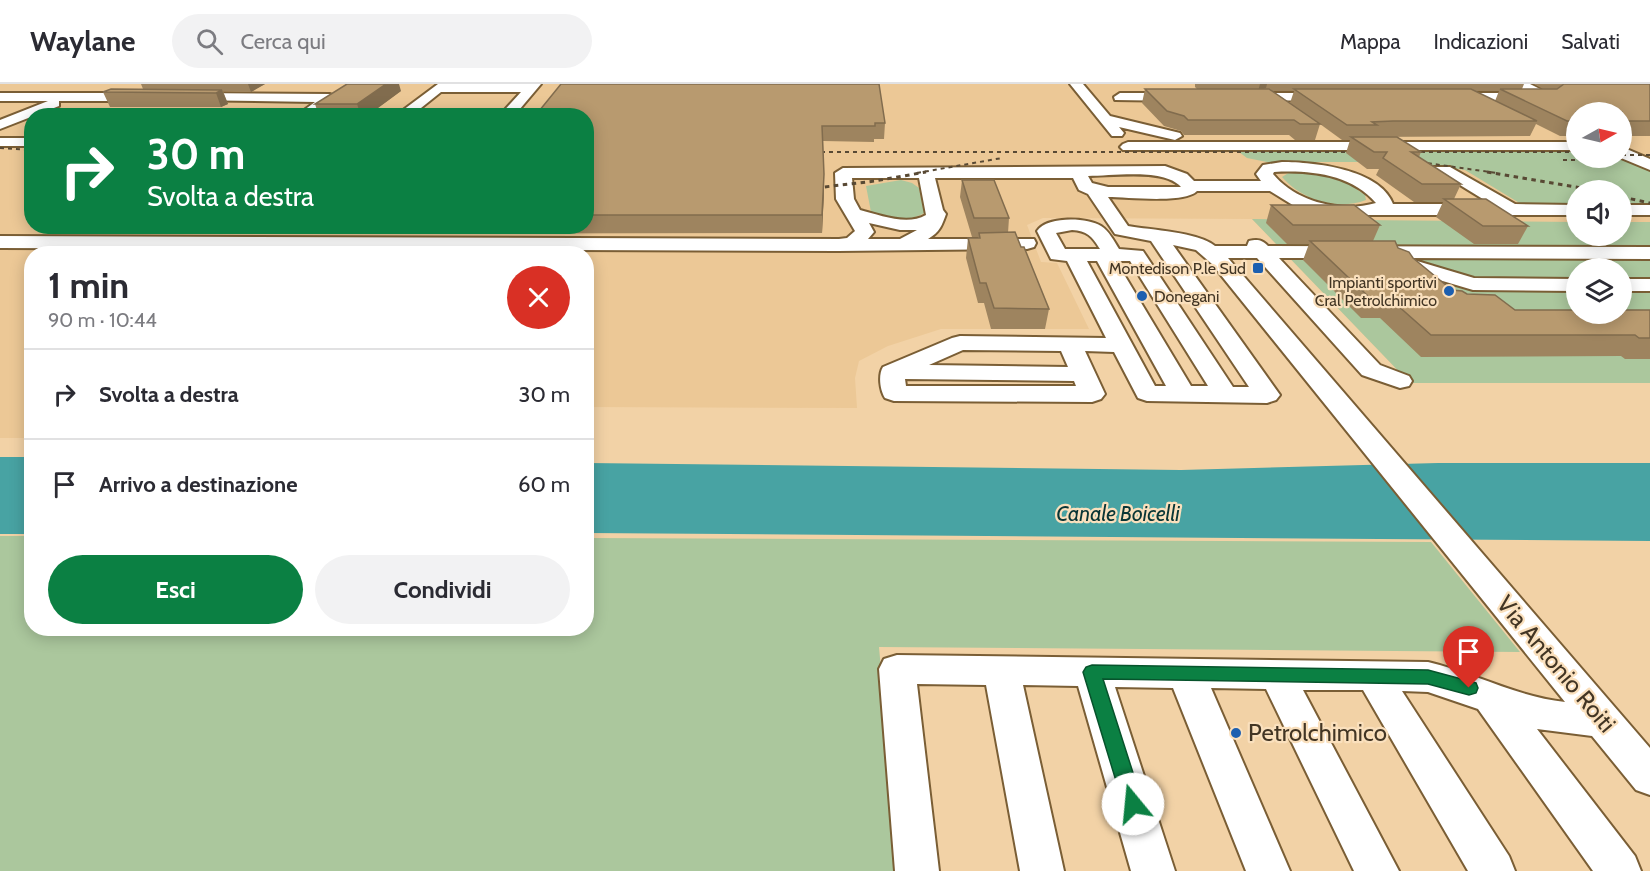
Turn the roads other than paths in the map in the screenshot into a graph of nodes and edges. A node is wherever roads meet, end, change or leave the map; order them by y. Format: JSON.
{"nodes":[{"id":1,"x":122,"y":84,"type":"edge"},
{"id":2,"x":283,"y":84,"type":"edge"},
{"id":3,"x":1076,"y":84,"type":"edge"},
{"id":4,"x":1251,"y":84,"type":"edge"},
{"id":5,"x":1314,"y":84,"type":"edge"},
{"id":6,"x":1440,"y":84,"type":"edge"},
{"id":7,"x":1519,"y":84,"type":"edge"},
{"id":8,"x":535,"y":88,"type":"edge"},
{"id":9,"x":344,"y":89,"type":"edge"},
{"id":10,"x":81,"y":96,"type":"junction"},
{"id":11,"x":0,"y":97,"type":"edge"},
{"id":12,"x":1120,"y":97,"type":"dead end"},
{"id":13,"x":1200,"y":97,"type":"edge"},
{"id":14,"x":1223,"y":97,"type":"edge"},
{"id":15,"x":1269,"y":97,"type":"junction"},
{"id":16,"x":1432,"y":97,"type":"edge"},
{"id":17,"x":1467,"y":97,"type":"junction"},
{"id":18,"x":259,"y":98,"type":"junction"},
{"id":19,"x":330,"y":98,"type":"junction"},
{"id":20,"x":41,"y":108,"type":"edge"},
{"id":21,"x":315,"y":108,"type":"edge"},
{"id":22,"x":412,"y":108,"type":"edge"},
{"id":23,"x":514,"y":108,"type":"edge"},
{"id":24,"x":1286,"y":109,"type":"edge"},
{"id":25,"x":1499,"y":113,"type":"edge"},
{"id":26,"x":24,"y":115,"type":"edge"},
{"id":27,"x":1105,"y":119,"type":"junction"},
{"id":28,"x":0,"y":125,"type":"edge"},
{"id":29,"x":1155,"y":131,"type":"junction"},
{"id":30,"x":1319,"y":133,"type":"edge"},
{"id":31,"x":1117,"y":134,"type":"junction"},
{"id":32,"x":1541,"y":134,"type":"dead end"},
{"id":33,"x":0,"y":142,"type":"edge"},
{"id":34,"x":24,"y":142,"type":"edge"},
{"id":35,"x":1566,"y":144,"type":"edge"},
{"id":36,"x":1632,"y":145,"type":"edge"},
{"id":37,"x":1641,"y":145,"type":"dead end"},
{"id":38,"x":1223,"y":146,"type":"junction"},
{"id":39,"x":1337,"y":146,"type":"junction"},
{"id":40,"x":1566,"y":146,"type":"edge"},
{"id":41,"x":1128,"y":147,"type":"junction"},
{"id":42,"x":1632,"y":157,"type":"edge"},
{"id":43,"x":1650,"y":165,"type":"edge"},
{"id":44,"x":1265,"y":170,"type":"junction"},
{"id":45,"x":1148,"y":171,"type":"junction"},
{"id":46,"x":926,"y":173,"type":"junction"},
{"id":47,"x":1081,"y":173,"type":"junction"},
{"id":48,"x":1190,"y":186,"type":"junction"},
{"id":49,"x":1276,"y":186,"type":"junction"},
{"id":50,"x":1103,"y":191,"type":"junction"},
{"id":51,"x":1378,"y":209,"type":"junction"},
{"id":52,"x":1481,"y":210,"type":"junction"},
{"id":53,"x":1512,"y":210,"type":"junction"},
{"id":54,"x":1566,"y":210,"type":"edge"},
{"id":55,"x":1632,"y":210,"type":"edge"},
{"id":56,"x":1650,"y":210,"type":"edge"},
{"id":57,"x":855,"y":211,"type":"junction"},
{"id":58,"x":936,"y":214,"type":"junction"},
{"id":59,"x":1150,"y":235,"type":"junction"},
{"id":60,"x":908,"y":243,"type":"junction"},
{"id":61,"x":1027,"y":243,"type":"dead end"},
{"id":62,"x":1255,"y":244,"type":"junction"},
{"id":63,"x":837,"y":245,"type":"junction"},
{"id":64,"x":2,"y":246,"type":"edge"},
{"id":65,"x":1209,"y":252,"type":"junction"},
{"id":66,"x":1343,"y":252,"type":"junction"},
{"id":67,"x":24,"y":253,"type":"edge"},
{"id":68,"x":1650,"y":253,"type":"edge"},
{"id":69,"x":594,"y":255,"type":"edge"},
{"id":70,"x":1074,"y":255,"type":"junction"},
{"id":71,"x":1108,"y":255,"type":"junction"},
{"id":72,"x":1136,"y":255,"type":"junction"},
{"id":73,"x":1399,"y":262,"type":"junction"},
{"id":74,"x":1566,"y":285,"type":"edge"},
{"id":75,"x":1632,"y":285,"type":"edge"},
{"id":76,"x":1650,"y":285,"type":"edge"},
{"id":77,"x":1444,"y":297,"type":"edge"},
{"id":78,"x":1566,"y":303,"type":"edge"},
{"id":79,"x":1464,"y":304,"type":"edge"},
{"id":80,"x":1067,"y":344,"type":"junction"},
{"id":81,"x":1122,"y":345,"type":"junction"},
{"id":82,"x":1400,"y":381,"type":"dead end"},
{"id":83,"x":1183,"y":393,"type":"junction"},
{"id":84,"x":1225,"y":394,"type":"junction"},
{"id":85,"x":1001,"y":670,"type":"junction"},
{"id":86,"x":1092,"y":672,"type":"junction"},
{"id":87,"x":1186,"y":673,"type":"junction"},
{"id":88,"x":1277,"y":675,"type":"junction"},
{"id":89,"x":1373,"y":676,"type":"junction"},
{"id":90,"x":1491,"y":698,"type":"junction"},
{"id":91,"x":1603,"y":720,"type":"junction"},
{"id":92,"x":1650,"y":777,"type":"edge"},
{"id":93,"x":917,"y":871,"type":"edge"},
{"id":94,"x":1042,"y":871,"type":"edge"},
{"id":95,"x":1154,"y":871,"type":"edge"},
{"id":96,"x":1268,"y":871,"type":"edge"},
{"id":97,"x":1377,"y":871,"type":"edge"},
{"id":98,"x":1493,"y":871,"type":"edge"},
{"id":99,"x":1619,"y":871,"type":"edge"}],
"edges":[{"from":1,"to":10,"type":"street"},
{"from":2,"to":18,"type":"street"},
{"from":3,"to":27,"type":"street"},
{"from":4,"to":15,"type":"street"},
{"from":5,"to":15,"type":"street"},
{"from":6,"to":17,"type":"street"},
{"from":7,"to":17,"type":"street"},
{"from":8,"to":22,"type":"street"},
{"from":8,"to":23,"type":"street"},
{"from":9,"to":19,"type":"street"},
{"from":10,"to":11,"type":"street"},
{"from":10,"to":18,"type":"street"},
{"from":10,"to":20,"type":"street"},
{"from":12,"to":13,"type":"street"},
{"from":14,"to":15,"type":"street"},
{"from":15,"to":24,"type":"street"},
{"from":16,"to":17,"type":"street"},
{"from":17,"to":25,"type":"street"},
{"from":18,"to":19,"type":"street"},
{"from":19,"to":21,"type":"street"},
{"from":26,"to":28,"type":"street"},
{"from":27,"to":29,"type":"street"},
{"from":27,"to":31,"type":"street"},
{"from":29,"to":31,"type":"street"},
{"from":29,"to":38,"type":"street"},
{"from":30,"to":39,"type":"street"},
{"from":31,"to":41,"type":"street"},
{"from":32,"to":35,"type":"street"},
{"from":33,"to":34,"type":"street"},
{"from":36,"to":37,"type":"street"},
{"from":38,"to":39,"type":"street"},
{"from":38,"to":41,"type":"street"},
{"from":38,"to":44,"type":"street"},
{"from":39,"to":40,"type":"street"},
{"from":41,"to":45,"type":"street"},
{"from":42,"to":43,"type":"street"},
{"from":44,"to":49,"type":"street"},
{"from":44,"to":51,"type":"street"},
{"from":45,"to":47,"type":"street"},
{"from":45,"to":48,"type":"street"},
{"from":46,"to":47,"type":"street"},
{"from":46,"to":57,"type":"street"},
{"from":46,"to":58,"type":"street"},
{"from":47,"to":50,"type":"street"},
{"from":48,"to":49,"type":"street"},
{"from":48,"to":50,"type":"street"},
{"from":49,"to":51,"type":"street"},
{"from":50,"to":59,"type":"street"},
{"from":50,"to":59,"type":"street"},
{"from":51,"to":52,"type":"street"},
{"from":52,"to":53,"type":"street"},
{"from":52,"to":53,"type":"street"},
{"from":53,"to":54,"type":"street"},
{"from":55,"to":56,"type":"street"},
{"from":57,"to":58,"type":"street"},
{"from":57,"to":60,"type":"street"},
{"from":57,"to":63,"type":"street"},
{"from":58,"to":60,"type":"street"},
{"from":59,"to":65,"type":"street"},
{"from":59,"to":72,"type":"street"},
{"from":59,"to":84,"type":"street"},
{"from":60,"to":61,"type":"street"},
{"from":60,"to":63,"type":"street"},
{"from":60,"to":69,"type":"street"},
{"from":62,"to":65,"type":"street"},
{"from":62,"to":66,"type":"street"},
{"from":62,"to":82,"type":"street"},
{"from":63,"to":64,"type":"street"},
{"from":64,"to":67,"type":"street"},
{"from":65,"to":91,"type":"street","name":"Via Antonio Roiti"},
{"from":66,"to":68,"type":"street"},
{"from":66,"to":73,"type":"street"},
{"from":70,"to":71,"type":"street"},
{"from":70,"to":71,"type":"street"},
{"from":70,"to":81,"type":"street"},
{"from":71,"to":72,"type":"street"},
{"from":71,"to":83,"type":"street"},
{"from":72,"to":84,"type":"street"},
{"from":73,"to":74,"type":"street"},
{"from":73,"to":77,"type":"street"},
{"from":75,"to":76,"type":"street"},
{"from":78,"to":79,"type":"street"},
{"from":80,"to":80,"type":"street"},
{"from":80,"to":81,"type":"street"},
{"from":81,"to":83,"type":"street"},
{"from":83,"to":84,"type":"street"},
{"from":85,"to":86,"type":"street"},
{"from":85,"to":93,"type":"street"},
{"from":85,"to":94,"type":"street"},
{"from":86,"to":87,"type":"street"},
{"from":86,"to":95,"type":"street"},
{"from":87,"to":88,"type":"street"},
{"from":87,"to":96,"type":"street"},
{"from":88,"to":89,"type":"street"},
{"from":88,"to":97,"type":"street"},
{"from":89,"to":90,"type":"street"},
{"from":89,"to":98,"type":"street"},
{"from":90,"to":91,"type":"street"},
{"from":90,"to":99,"type":"street"},
{"from":91,"to":92,"type":"street","name":"Via Antonio Roiti"}]}
